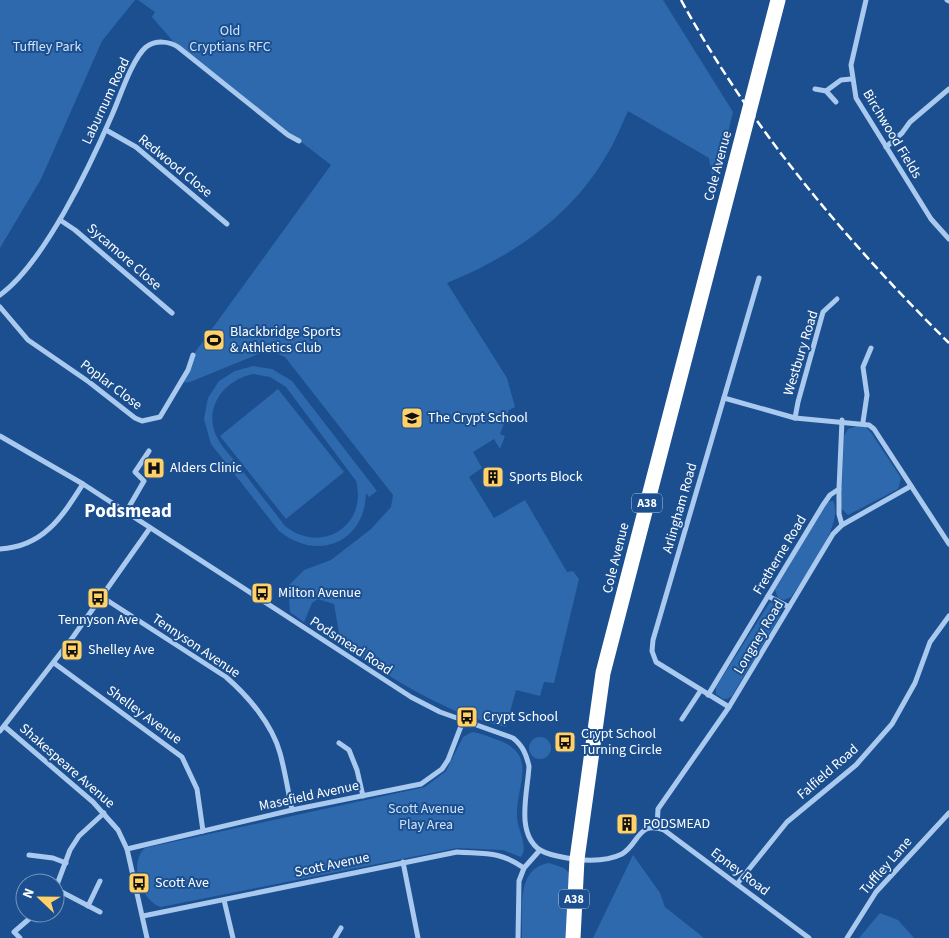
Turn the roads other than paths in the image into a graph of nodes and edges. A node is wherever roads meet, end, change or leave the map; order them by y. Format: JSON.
{"nodes":[{"id":1,"x":778,"y":0,"type":"edge"},
{"id":2,"x":866,"y":0,"type":"edge"},
{"id":3,"x":851,"y":79,"type":"junction"},
{"id":4,"x":814,"y":89,"type":"dead end"},
{"id":5,"x":826,"y":91,"type":"junction"},
{"id":6,"x":948,"y":93,"type":"edge"},
{"id":7,"x":836,"y":102,"type":"dead end"},
{"id":8,"x":106,"y":130,"type":"junction"},
{"id":9,"x":299,"y":141,"type":"dead end"},
{"id":10,"x":886,"y":147,"type":"junction"},
{"id":11,"x":60,"y":220,"type":"junction"},
{"id":12,"x":226,"y":224,"type":"dead end"},
{"id":13,"x":949,"y":239,"type":"edge"},
{"id":14,"x":759,"y":278,"type":"dead end"},
{"id":15,"x":0,"y":295,"type":"edge"},
{"id":16,"x":837,"y":299,"type":"dead end"},
{"id":17,"x":0,"y":307,"type":"edge"},
{"id":18,"x":172,"y":313,"type":"dead end"},
{"id":19,"x":871,"y":348,"type":"dead end"},
{"id":20,"x":193,"y":354,"type":"dead end"},
{"id":21,"x":724,"y":398,"type":"junction"},
{"id":22,"x":795,"y":418,"type":"junction"},
{"id":23,"x":842,"y":420,"type":"junction"},
{"id":24,"x":866,"y":423,"type":"junction"},
{"id":25,"x":0,"y":436,"type":"edge"},
{"id":26,"x":148,"y":451,"type":"dead end"},
{"id":27,"x":83,"y":484,"type":"junction"},
{"id":28,"x":911,"y":486,"type":"junction"},
{"id":29,"x":839,"y":489,"type":"junction"},
{"id":30,"x":126,"y":512,"type":"junction"},
{"id":31,"x":842,"y":525,"type":"junction"},
{"id":32,"x":150,"y":528,"type":"junction"},
{"id":33,"x":949,"y":544,"type":"edge"},
{"id":34,"x":0,"y":551,"type":"edge"},
{"id":35,"x":768,"y":596,"type":"junction"},
{"id":36,"x":102,"y":597,"type":"junction"},
{"id":37,"x":789,"y":608,"type":"junction"},
{"id":38,"x":949,"y":616,"type":"edge"},
{"id":39,"x":54,"y":663,"type":"junction"},
{"id":40,"x":701,"y":690,"type":"junction"},
{"id":41,"x":708,"y":695,"type":"junction"},
{"id":42,"x":729,"y":707,"type":"junction"},
{"id":43,"x":682,"y":719,"type":"dead end"},
{"id":44,"x":463,"y":721,"type":"junction"},
{"id":45,"x":2,"y":728,"type":"edge"},
{"id":46,"x":338,"y":743,"type":"dead end"},
{"id":47,"x":363,"y":796,"type":"junction"},
{"id":48,"x":292,"y":810,"type":"junction"},
{"id":49,"x":104,"y":812,"type":"junction"},
{"id":50,"x":949,"y":813,"type":"edge"},
{"id":51,"x":657,"y":827,"type":"junction"},
{"id":52,"x":203,"y":831,"type":"junction"},
{"id":53,"x":127,"y":849,"type":"junction"},
{"id":54,"x":540,"y":850,"type":"junction"},
{"id":55,"x":28,"y":856,"type":"dead end"},
{"id":56,"x":577,"y":859,"type":"junction"},
{"id":57,"x":403,"y":862,"type":"junction"},
{"id":58,"x":66,"y":863,"type":"junction"},
{"id":59,"x":524,"y":868,"type":"junction"},
{"id":60,"x":62,"y":873,"type":"edge"},
{"id":61,"x":100,"y":881,"type":"dead end"},
{"id":62,"x":737,"y":884,"type":"junction"},
{"id":63,"x":65,"y":895,"type":"edge"},
{"id":64,"x":224,"y":900,"type":"junction"},
{"id":65,"x":88,"y":906,"type":"junction"},
{"id":66,"x":100,"y":912,"type":"dead end"},
{"id":67,"x":143,"y":916,"type":"junction"},
{"id":68,"x":24,"y":923,"type":"edge"},
{"id":69,"x":341,"y":928,"type":"dead end"},
{"id":70,"x":20,"y":938,"type":"edge"},
{"id":71,"x":147,"y":938,"type":"edge"},
{"id":72,"x":234,"y":938,"type":"edge"},
{"id":73,"x":335,"y":938,"type":"edge"},
{"id":74,"x":418,"y":938,"type":"edge"},
{"id":75,"x":518,"y":938,"type":"edge"},
{"id":76,"x":573,"y":938,"type":"edge"},
{"id":77,"x":809,"y":938,"type":"edge"},
{"id":78,"x":847,"y":938,"type":"edge"}],
"edges":[{"from":1,"to":56,"type":"highway","name":"Cole Avenue","number":"A38"},
{"from":2,"to":3,"type":"street","name":"Birchwood Fields"},
{"from":3,"to":5,"type":"street"},
{"from":3,"to":10,"type":"street","name":"Birchwood Fields"},
{"from":4,"to":5,"type":"street"},
{"from":5,"to":7,"type":"street"},
{"from":6,"to":10,"type":"street"},
{"from":8,"to":9,"type":"street","name":"Laburnum Road"},
{"from":8,"to":11,"type":"street","name":"Laburnum Road"},
{"from":8,"to":12,"type":"street","name":"Redwood Close"},
{"from":10,"to":13,"type":"street","name":"Birchwood Fields"},
{"from":11,"to":15,"type":"street","name":"Laburnum Road"},
{"from":11,"to":18,"type":"street","name":"Sycamore Close"},
{"from":14,"to":21,"type":"street","name":"Arlingham Road"},
{"from":16,"to":22,"type":"street","name":"Westbury Road"},
{"from":17,"to":20,"type":"street","name":"Poplar Close"},
{"from":19,"to":24,"type":"street"},
{"from":21,"to":22,"type":"street","name":"Westbury Road"},
{"from":21,"to":40,"type":"street","name":"Arlingham Road"},
{"from":22,"to":23,"type":"street","name":"Westbury Road"},
{"from":23,"to":24,"type":"street","name":"Westbury Road"},
{"from":23,"to":29,"type":"street"},
{"from":24,"to":28,"type":"street"},
{"from":25,"to":27,"type":"street","name":"Podsmead Road"},
{"from":26,"to":30,"type":"street"},
{"from":27,"to":30,"type":"street","name":"Podsmead Road"},
{"from":27,"to":34,"type":"street"},
{"from":28,"to":31,"type":"street","name":"Longney Road"},
{"from":28,"to":33,"type":"street"},
{"from":29,"to":31,"type":"street"},
{"from":29,"to":35,"type":"street","name":"Fretherne Road"},
{"from":30,"to":32,"type":"street","name":"Podsmead Road"},
{"from":31,"to":37,"type":"street","name":"Longney Road"},
{"from":32,"to":36,"type":"street"},
{"from":32,"to":44,"type":"street","name":"Podsmead Road"},
{"from":35,"to":37,"type":"street"},
{"from":35,"to":41,"type":"street","name":"Fretherne Road"},
{"from":36,"to":39,"type":"street"},
{"from":36,"to":48,"type":"street","name":"Tennyson Avenue"},
{"from":37,"to":42,"type":"street","name":"Longney Road"},
{"from":38,"to":62,"type":"street","name":"Falfield Road"},
{"from":39,"to":45,"type":"street"},
{"from":39,"to":52,"type":"street","name":"Shelley Avenue"},
{"from":40,"to":41,"type":"street","name":"Arlingham Road"},
{"from":40,"to":43,"type":"street"},
{"from":41,"to":42,"type":"street","name":"Arlingham Road"},
{"from":42,"to":51,"type":"street","name":"Longney Road"},
{"from":44,"to":47,"type":"street","name":"Masefield Avenue"},
{"from":44,"to":54,"type":"street","name":"Podsmead Road"},
{"from":45,"to":49,"type":"street","name":"Shakespeare Avenue"},
{"from":46,"to":47,"type":"street"},
{"from":47,"to":48,"type":"street","name":"Masefield Avenue"},
{"from":48,"to":52,"type":"street","name":"Masefield Avenue"},
{"from":49,"to":53,"type":"street","name":"Shakespeare Avenue"},
{"from":49,"to":58,"type":"street"},
{"from":50,"to":78,"type":"street","name":"Tuffley Lane"},
{"from":51,"to":56,"type":"street"},
{"from":51,"to":62,"type":"street","name":"Epney Road"},
{"from":52,"to":53,"type":"street","name":"Masefield Avenue"},
{"from":53,"to":67,"type":"street","name":"Shakespeare Avenue"},
{"from":54,"to":56,"type":"street"},
{"from":54,"to":59,"type":"street"},
{"from":55,"to":58,"type":"street"},
{"from":56,"to":76,"type":"highway","name":"Cole Avenue","number":"A38"},
{"from":57,"to":59,"type":"street","name":"Scott Avenue"},
{"from":57,"to":64,"type":"street","name":"Scott Avenue"},
{"from":57,"to":74,"type":"street"},
{"from":58,"to":60,"type":"street"},
{"from":59,"to":75,"type":"street"},
{"from":61,"to":65,"type":"street"},
{"from":62,"to":77,"type":"street","name":"Epney Road"},
{"from":63,"to":65,"type":"street"},
{"from":64,"to":67,"type":"street","name":"Scott Avenue"},
{"from":64,"to":72,"type":"street"},
{"from":65,"to":66,"type":"street"},
{"from":67,"to":71,"type":"street","name":"Shakespeare Avenue"},
{"from":68,"to":70,"type":"street"},
{"from":69,"to":73,"type":"street"}]}
